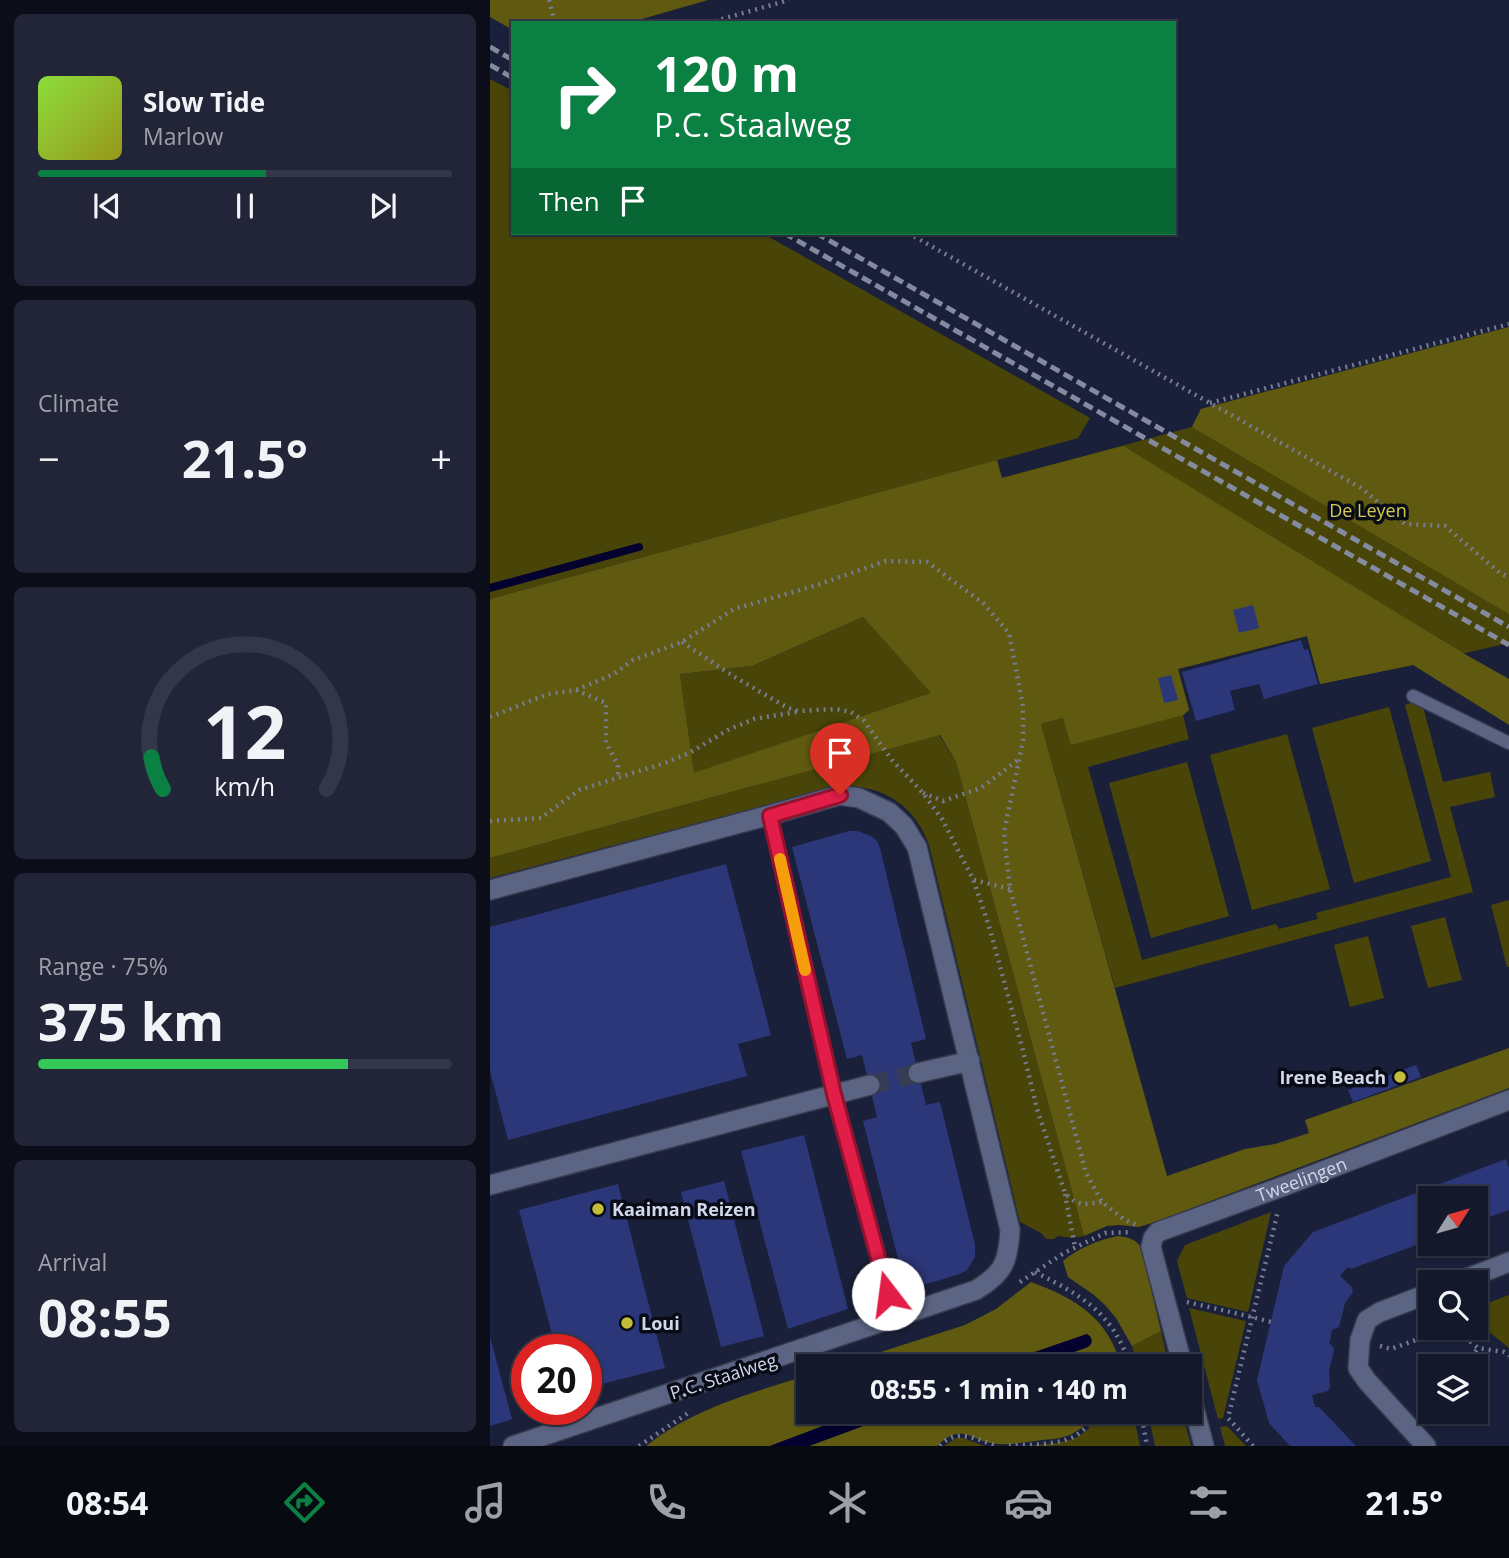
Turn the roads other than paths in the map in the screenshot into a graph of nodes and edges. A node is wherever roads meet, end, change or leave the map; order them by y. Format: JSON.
{"nodes":[{"id":1,"x":1413,"y":696,"type":"dead end"},
{"id":2,"x":1509,"y":743,"type":"edge"},
{"id":3,"x":770,"y":816,"type":"junction"},
{"id":4,"x":490,"y":890,"type":"edge"},
{"id":5,"x":970,"y":1060,"type":"junction"},
{"id":6,"x":918,"y":1073,"type":"tunnel mouth"},
{"id":7,"x":870,"y":1085,"type":"tunnel mouth"},
{"id":8,"x":834,"y":1094,"type":"junction"},
{"id":9,"x":1509,"y":1100,"type":"edge"},
{"id":10,"x":490,"y":1185,"type":"edge"},
{"id":11,"x":1509,"y":1262,"type":"edge"},
{"id":12,"x":1488,"y":1270,"type":"edge"},
{"id":13,"x":1418,"y":1298,"type":"edge"},
{"id":14,"x":895,"y":1319,"type":"junction"},
{"id":15,"x":1179,"y":1354,"type":"edge"},
{"id":16,"x":1198,"y":1424,"type":"edge"},
{"id":17,"x":513,"y":1446,"type":"edge"},
{"id":18,"x":1204,"y":1446,"type":"edge"},
{"id":19,"x":1426,"y":1446,"type":"edge"}],
"edges":[{"from":1,"to":2,"type":"lane"},
{"from":3,"to":4,"type":"street","name":"P.C. Staalweg"},
{"from":3,"to":5,"type":"street","name":"P.C. Staalweg"},
{"from":3,"to":8,"type":"lane"},
{"from":5,"to":6,"type":"street"},
{"from":5,"to":14,"type":"street","name":"P.C. Staalweg"},
{"from":7,"to":8,"type":"street"},
{"from":8,"to":10,"type":"street"},
{"from":8,"to":14,"type":"lane"},
{"from":9,"to":15,"type":"street","name":"Tweelingen"},
{"from":11,"to":12,"type":"street"},
{"from":13,"to":19,"type":"street"},
{"from":14,"to":17,"type":"street","name":"P.C. Staalweg"},
{"from":16,"to":18,"type":"street"}]}
